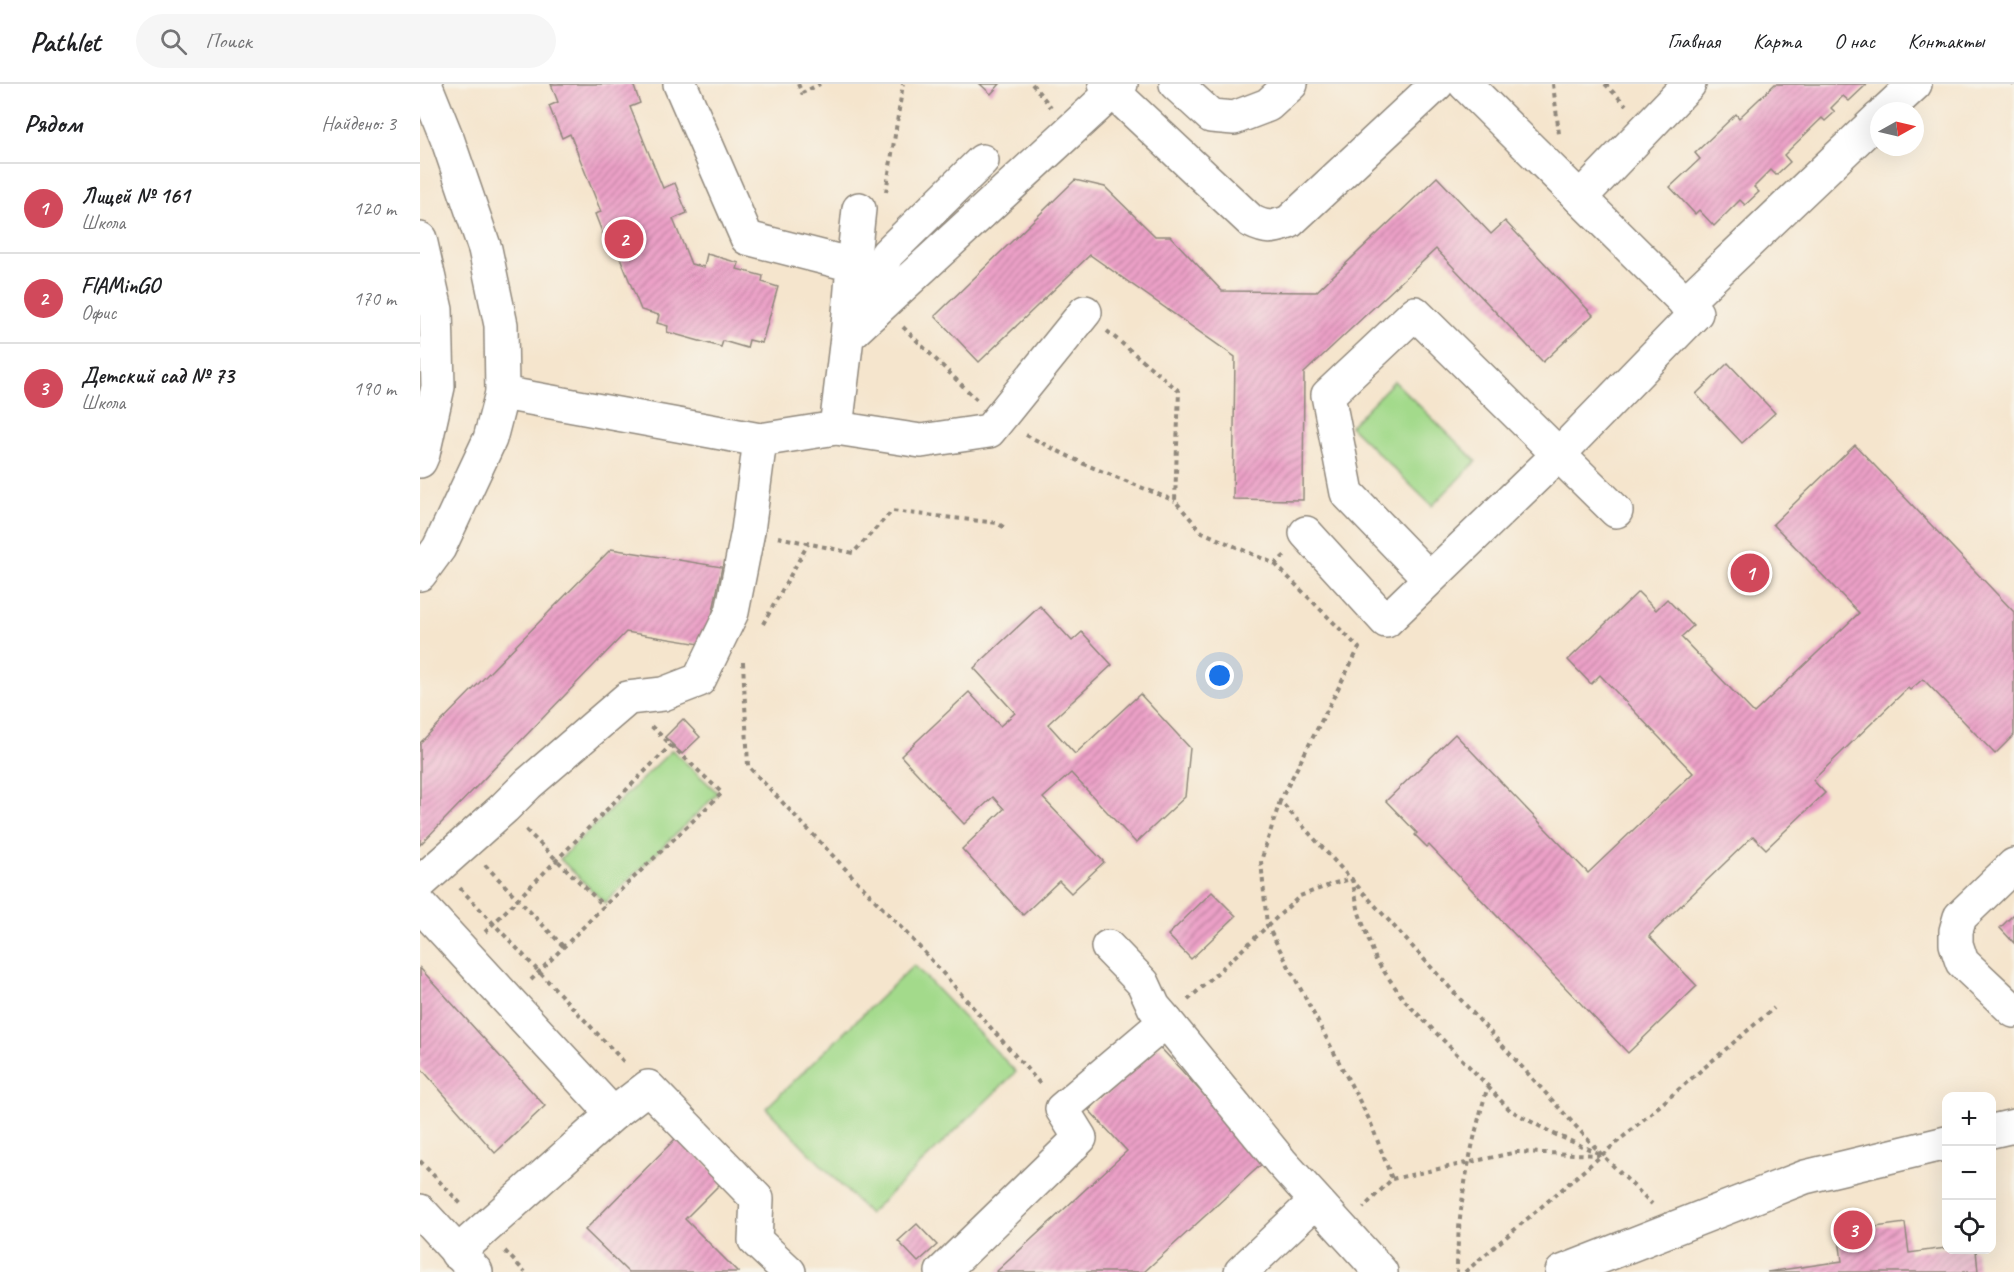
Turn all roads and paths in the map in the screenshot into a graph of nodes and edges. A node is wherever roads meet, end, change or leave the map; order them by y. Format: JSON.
{"nodes":[{"id":1,"x":424,"y":84,"type":"edge"},
{"id":2,"x":680,"y":84,"type":"edge"},
{"id":3,"x":798,"y":84,"type":"edge"},
{"id":4,"x":820,"y":84,"type":"edge"},
{"id":5,"x":903,"y":84,"type":"edge"},
{"id":6,"x":1176,"y":84,"type":"edge"},
{"id":7,"x":1292,"y":84,"type":"edge"},
{"id":8,"x":1437,"y":84,"type":"edge"},
{"id":9,"x":1465,"y":84,"type":"edge"},
{"id":10,"x":1689,"y":84,"type":"edge"},
{"id":11,"x":1915,"y":84,"type":"edge"},
{"id":12,"x":1113,"y":87,"type":"edge"},
{"id":13,"x":1896,"y":102,"type":"edge"},
{"id":14,"x":1870,"y":127,"type":"edge"},
{"id":15,"x":982,"y":161,"type":"dead end"},
{"id":16,"x":1580,"y":198,"type":"junction"},
{"id":17,"x":872,"y":202,"type":"joint"},
{"id":18,"x":420,"y":239,"type":"edge"},
{"id":19,"x":854,"y":265,"type":"junction"},
{"id":20,"x":1685,"y":303,"type":"junction"},
{"id":21,"x":874,"y":312,"type":"junction"},
{"id":22,"x":1085,"y":312,"type":"joint"},
{"id":23,"x":847,"y":337,"type":"junction"},
{"id":24,"x":502,"y":393,"type":"junction"},
{"id":25,"x":836,"y":428,"type":"junction"},
{"id":26,"x":760,"y":440,"type":"junction"},
{"id":27,"x":1559,"y":454,"type":"junction"},
{"id":28,"x":420,"y":461,"type":"edge"},
{"id":29,"x":1616,"y":511,"type":"dead end"},
{"id":30,"x":1005,"y":528,"type":"dead end"},
{"id":31,"x":748,"y":531,"type":"junction"},
{"id":32,"x":1306,"y":533,"type":"joint"},
{"id":33,"x":808,"y":544,"type":"junction"},
{"id":34,"x":1275,"y":564,"type":"junction"},
{"id":35,"x":420,"y":574,"type":"edge"},
{"id":36,"x":1429,"y":578,"type":"junction"},
{"id":37,"x":759,"y":631,"type":"dead end"},
{"id":38,"x":743,"y":660,"type":"dead end"},
{"id":39,"x":628,"y":698,"type":"junction"},
{"id":40,"x":671,"y":746,"type":"junction"},
{"id":41,"x":1280,"y":801,"type":"junction"},
{"id":42,"x":504,"y":808,"type":"junction"},
{"id":43,"x":464,"y":843,"type":"junction"},
{"id":44,"x":556,"y":860,"type":"junction"},
{"id":45,"x":2014,"y":865,"type":"edge"},
{"id":46,"x":430,"y":874,"type":"edge"},
{"id":47,"x":1352,"y":879,"type":"junction"},
{"id":48,"x":518,"y":899,"type":"junction"},
{"id":49,"x":420,"y":905,"type":"edge"},
{"id":50,"x":604,"y":906,"type":"junction"},
{"id":51,"x":494,"y":923,"type":"junction"},
{"id":52,"x":1268,"y":925,"type":"junction"},
{"id":53,"x":564,"y":946,"type":"junction"},
{"id":54,"x":1108,"y":947,"type":"dead end"},
{"id":55,"x":464,"y":954,"type":"junction"},
{"id":56,"x":539,"y":972,"type":"junction"},
{"id":57,"x":510,"y":1001,"type":"junction"},
{"id":58,"x":1774,"y":1008,"type":"dead end"},
{"id":59,"x":2014,"y":1011,"type":"edge"},
{"id":60,"x":1166,"y":1021,"type":"junction"},
{"id":61,"x":648,"y":1086,"type":"junction"},
{"id":62,"x":1488,"y":1086,"type":"junction"},
{"id":63,"x":1062,"y":1109,"type":"junction"},
{"id":64,"x":613,"y":1114,"type":"junction"},
{"id":65,"x":2014,"y":1126,"type":"edge"},
{"id":66,"x":1996,"y":1130,"type":"edge"},
{"id":67,"x":1942,"y":1144,"type":"edge"},
{"id":68,"x":1602,"y":1155,"type":"junction"},
{"id":69,"x":1469,"y":1162,"type":"junction"},
{"id":70,"x":1392,"y":1179,"type":"junction"},
{"id":71,"x":1316,"y":1201,"type":"junction"},
{"id":72,"x":420,"y":1211,"type":"edge"},
{"id":73,"x":1676,"y":1228,"type":"junction"},
{"id":74,"x":1342,"y":1230,"type":"junction"},
{"id":75,"x":467,"y":1262,"type":"edge"},
{"id":76,"x":789,"y":1272,"type":"edge"},
{"id":77,"x":942,"y":1272,"type":"edge"},
{"id":78,"x":1241,"y":1272,"type":"edge"},
{"id":79,"x":1381,"y":1272,"type":"edge"},
{"id":80,"x":1457,"y":1272,"type":"edge"},
{"id":81,"x":1465,"y":1272,"type":"edge"},
{"id":82,"x":1562,"y":1272,"type":"edge"}],
"edges":[{"from":1,"to":24,"type":"street"},
{"from":2,"to":19,"type":"street"},
{"from":3,"to":4,"type":"path"},
{"from":5,"to":17,"type":"path"},
{"from":6,"to":7,"type":"street"},
{"from":8,"to":12,"type":"street"},
{"from":9,"to":16,"type":"street"},
{"from":10,"to":16,"type":"street"},
{"from":11,"to":13,"type":"street"},
{"from":12,"to":21,"type":"street"},
{"from":14,"to":20,"type":"street"},
{"from":15,"to":21,"type":"street"},
{"from":16,"to":20,"type":"street"},
{"from":17,"to":19,"type":"street"},
{"from":18,"to":28,"type":"street"},
{"from":19,"to":23,"type":"street"},
{"from":20,"to":27,"type":"street"},
{"from":21,"to":23,"type":"street"},
{"from":22,"to":25,"type":"street"},
{"from":22,"to":34,"type":"path"},
{"from":23,"to":25,"type":"street"},
{"from":24,"to":26,"type":"street"},
{"from":24,"to":35,"type":"street"},
{"from":25,"to":26,"type":"street"},
{"from":26,"to":31,"type":"street"},
{"from":27,"to":29,"type":"street"},
{"from":27,"to":36,"type":"street"},
{"from":27,"to":36,"type":"street"},
{"from":30,"to":33,"type":"path"},
{"from":31,"to":33,"type":"path"},
{"from":31,"to":39,"type":"street"},
{"from":32,"to":34,"type":"path"},
{"from":32,"to":36,"type":"street"},
{"from":33,"to":37,"type":"path"},
{"from":34,"to":41,"type":"path"},
{"from":38,"to":63,"type":"path"},
{"from":39,"to":40,"type":"path"},
{"from":39,"to":42,"type":"street"},
{"from":40,"to":44,"type":"path"},
{"from":40,"to":50,"type":"path"},
{"from":41,"to":47,"type":"path"},
{"from":41,"to":52,"type":"path"},
{"from":42,"to":43,"type":"street"},
{"from":42,"to":44,"type":"path"},
{"from":43,"to":46,"type":"street"},
{"from":43,"to":48,"type":"path"},
{"from":44,"to":48,"type":"path"},
{"from":44,"to":50,"type":"path"},
{"from":45,"to":59,"type":"street"},
{"from":46,"to":51,"type":"path"},
{"from":47,"to":52,"type":"path"},
{"from":47,"to":62,"type":"path"},
{"from":47,"to":68,"type":"path"},
{"from":48,"to":51,"type":"path"},
{"from":48,"to":53,"type":"path"},
{"from":49,"to":55,"type":"street"},
{"from":50,"to":53,"type":"path"},
{"from":51,"to":55,"type":"path"},
{"from":51,"to":56,"type":"path"},
{"from":52,"to":60,"type":"path"},
{"from":52,"to":70,"type":"path"},
{"from":53,"to":56,"type":"path"},
{"from":54,"to":60,"type":"street"},
{"from":55,"to":57,"type":"street"},
{"from":56,"to":57,"type":"path"},
{"from":56,"to":61,"type":"path"},
{"from":57,"to":64,"type":"street"},
{"from":58,"to":68,"type":"path"},
{"from":60,"to":63,"type":"street"},
{"from":60,"to":71,"type":"street"},
{"from":61,"to":64,"type":"street"},
{"from":61,"to":76,"type":"street"},
{"from":62,"to":68,"type":"path"},
{"from":62,"to":69,"type":"path"},
{"from":63,"to":77,"type":"street"},
{"from":64,"to":75,"type":"street"},
{"from":65,"to":66,"type":"street"},
{"from":67,"to":73,"type":"street"},
{"from":68,"to":69,"type":"path"},
{"from":68,"to":73,"type":"path"},
{"from":68,"to":81,"type":"path"},
{"from":69,"to":70,"type":"path"},
{"from":69,"to":80,"type":"path"},
{"from":70,"to":74,"type":"path"},
{"from":71,"to":74,"type":"street"},
{"from":71,"to":78,"type":"street"},
{"from":72,"to":75,"type":"street"},
{"from":73,"to":82,"type":"street"},
{"from":74,"to":79,"type":"street"}]}
